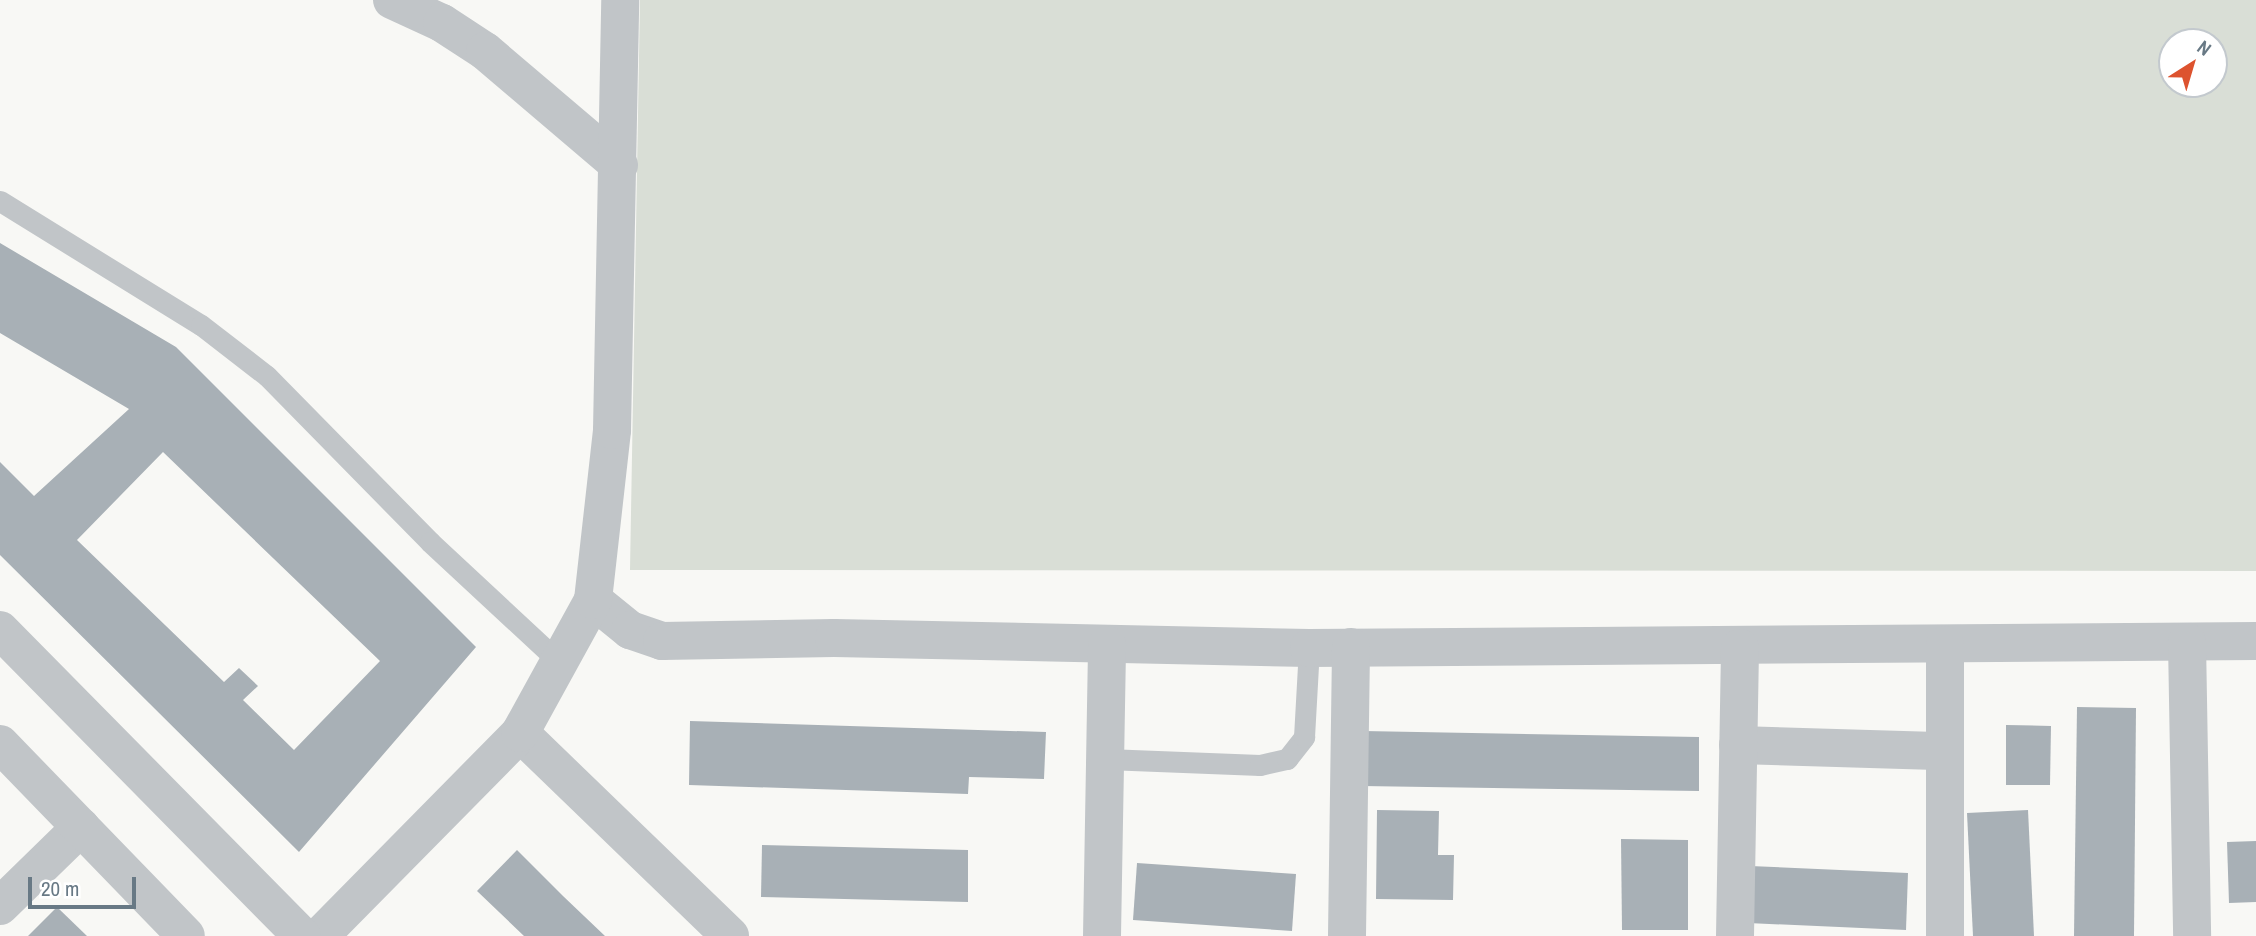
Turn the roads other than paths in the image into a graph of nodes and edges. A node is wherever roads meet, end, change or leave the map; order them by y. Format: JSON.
{"nodes":[{"id":1,"x":393,"y":0,"type":"edge"},
{"id":2,"x":620,"y":0,"type":"edge"},
{"id":3,"x":619,"y":165,"type":"junction"},
{"id":4,"x":0,"y":201,"type":"edge"},
{"id":5,"x":593,"y":600,"type":"junction"},
{"id":6,"x":0,"y":630,"type":"edge"},
{"id":7,"x":2256,"y":640,"type":"edge"},
{"id":8,"x":2188,"y":642,"type":"junction"},
{"id":9,"x":1107,"y":645,"type":"junction"},
{"id":10,"x":1945,"y":645,"type":"junction"},
{"id":11,"x":1351,"y":647,"type":"junction"},
{"id":12,"x":1309,"y":648,"type":"junction"},
{"id":13,"x":1740,"y":648,"type":"junction"},
{"id":14,"x":560,"y":663,"type":"junction"},
{"id":15,"x":520,"y":733,"type":"junction"},
{"id":16,"x":0,"y":744,"type":"edge"},
{"id":17,"x":1738,"y":745,"type":"junction"},
{"id":18,"x":1945,"y":751,"type":"junction"},
{"id":19,"x":1106,"y":759,"type":"junction"},
{"id":20,"x":81,"y":827,"type":"junction"},
{"id":21,"x":0,"y":906,"type":"edge"},
{"id":22,"x":186,"y":936,"type":"edge"},
{"id":23,"x":302,"y":936,"type":"edge"},
{"id":24,"x":320,"y":936,"type":"edge"},
{"id":25,"x":730,"y":936,"type":"edge"},
{"id":26,"x":1102,"y":936,"type":"edge"},
{"id":27,"x":1347,"y":936,"type":"edge"},
{"id":28,"x":1735,"y":936,"type":"edge"},
{"id":29,"x":1945,"y":936,"type":"edge"},
{"id":30,"x":2192,"y":936,"type":"edge"}],
"edges":[{"from":1,"to":3,"type":"street"},
{"from":2,"to":3,"type":"street"},
{"from":3,"to":5,"type":"street"},
{"from":4,"to":14,"type":"lane"},
{"from":5,"to":9,"type":"street"},
{"from":5,"to":14,"type":"street"},
{"from":6,"to":23,"type":"street"},
{"from":7,"to":8,"type":"street"},
{"from":8,"to":10,"type":"street"},
{"from":8,"to":30,"type":"street"},
{"from":9,"to":12,"type":"street"},
{"from":9,"to":19,"type":"street"},
{"from":10,"to":13,"type":"street"},
{"from":10,"to":18,"type":"street"},
{"from":11,"to":12,"type":"street"},
{"from":11,"to":13,"type":"street"},
{"from":11,"to":27,"type":"street"},
{"from":12,"to":19,"type":"lane"},
{"from":13,"to":17,"type":"street"},
{"from":14,"to":15,"type":"street"},
{"from":15,"to":24,"type":"street"},
{"from":15,"to":25,"type":"street"},
{"from":16,"to":20,"type":"street"},
{"from":17,"to":18,"type":"street"},
{"from":17,"to":28,"type":"street"},
{"from":18,"to":29,"type":"street"},
{"from":19,"to":26,"type":"street"},
{"from":20,"to":21,"type":"street"},
{"from":20,"to":22,"type":"street"}]}
